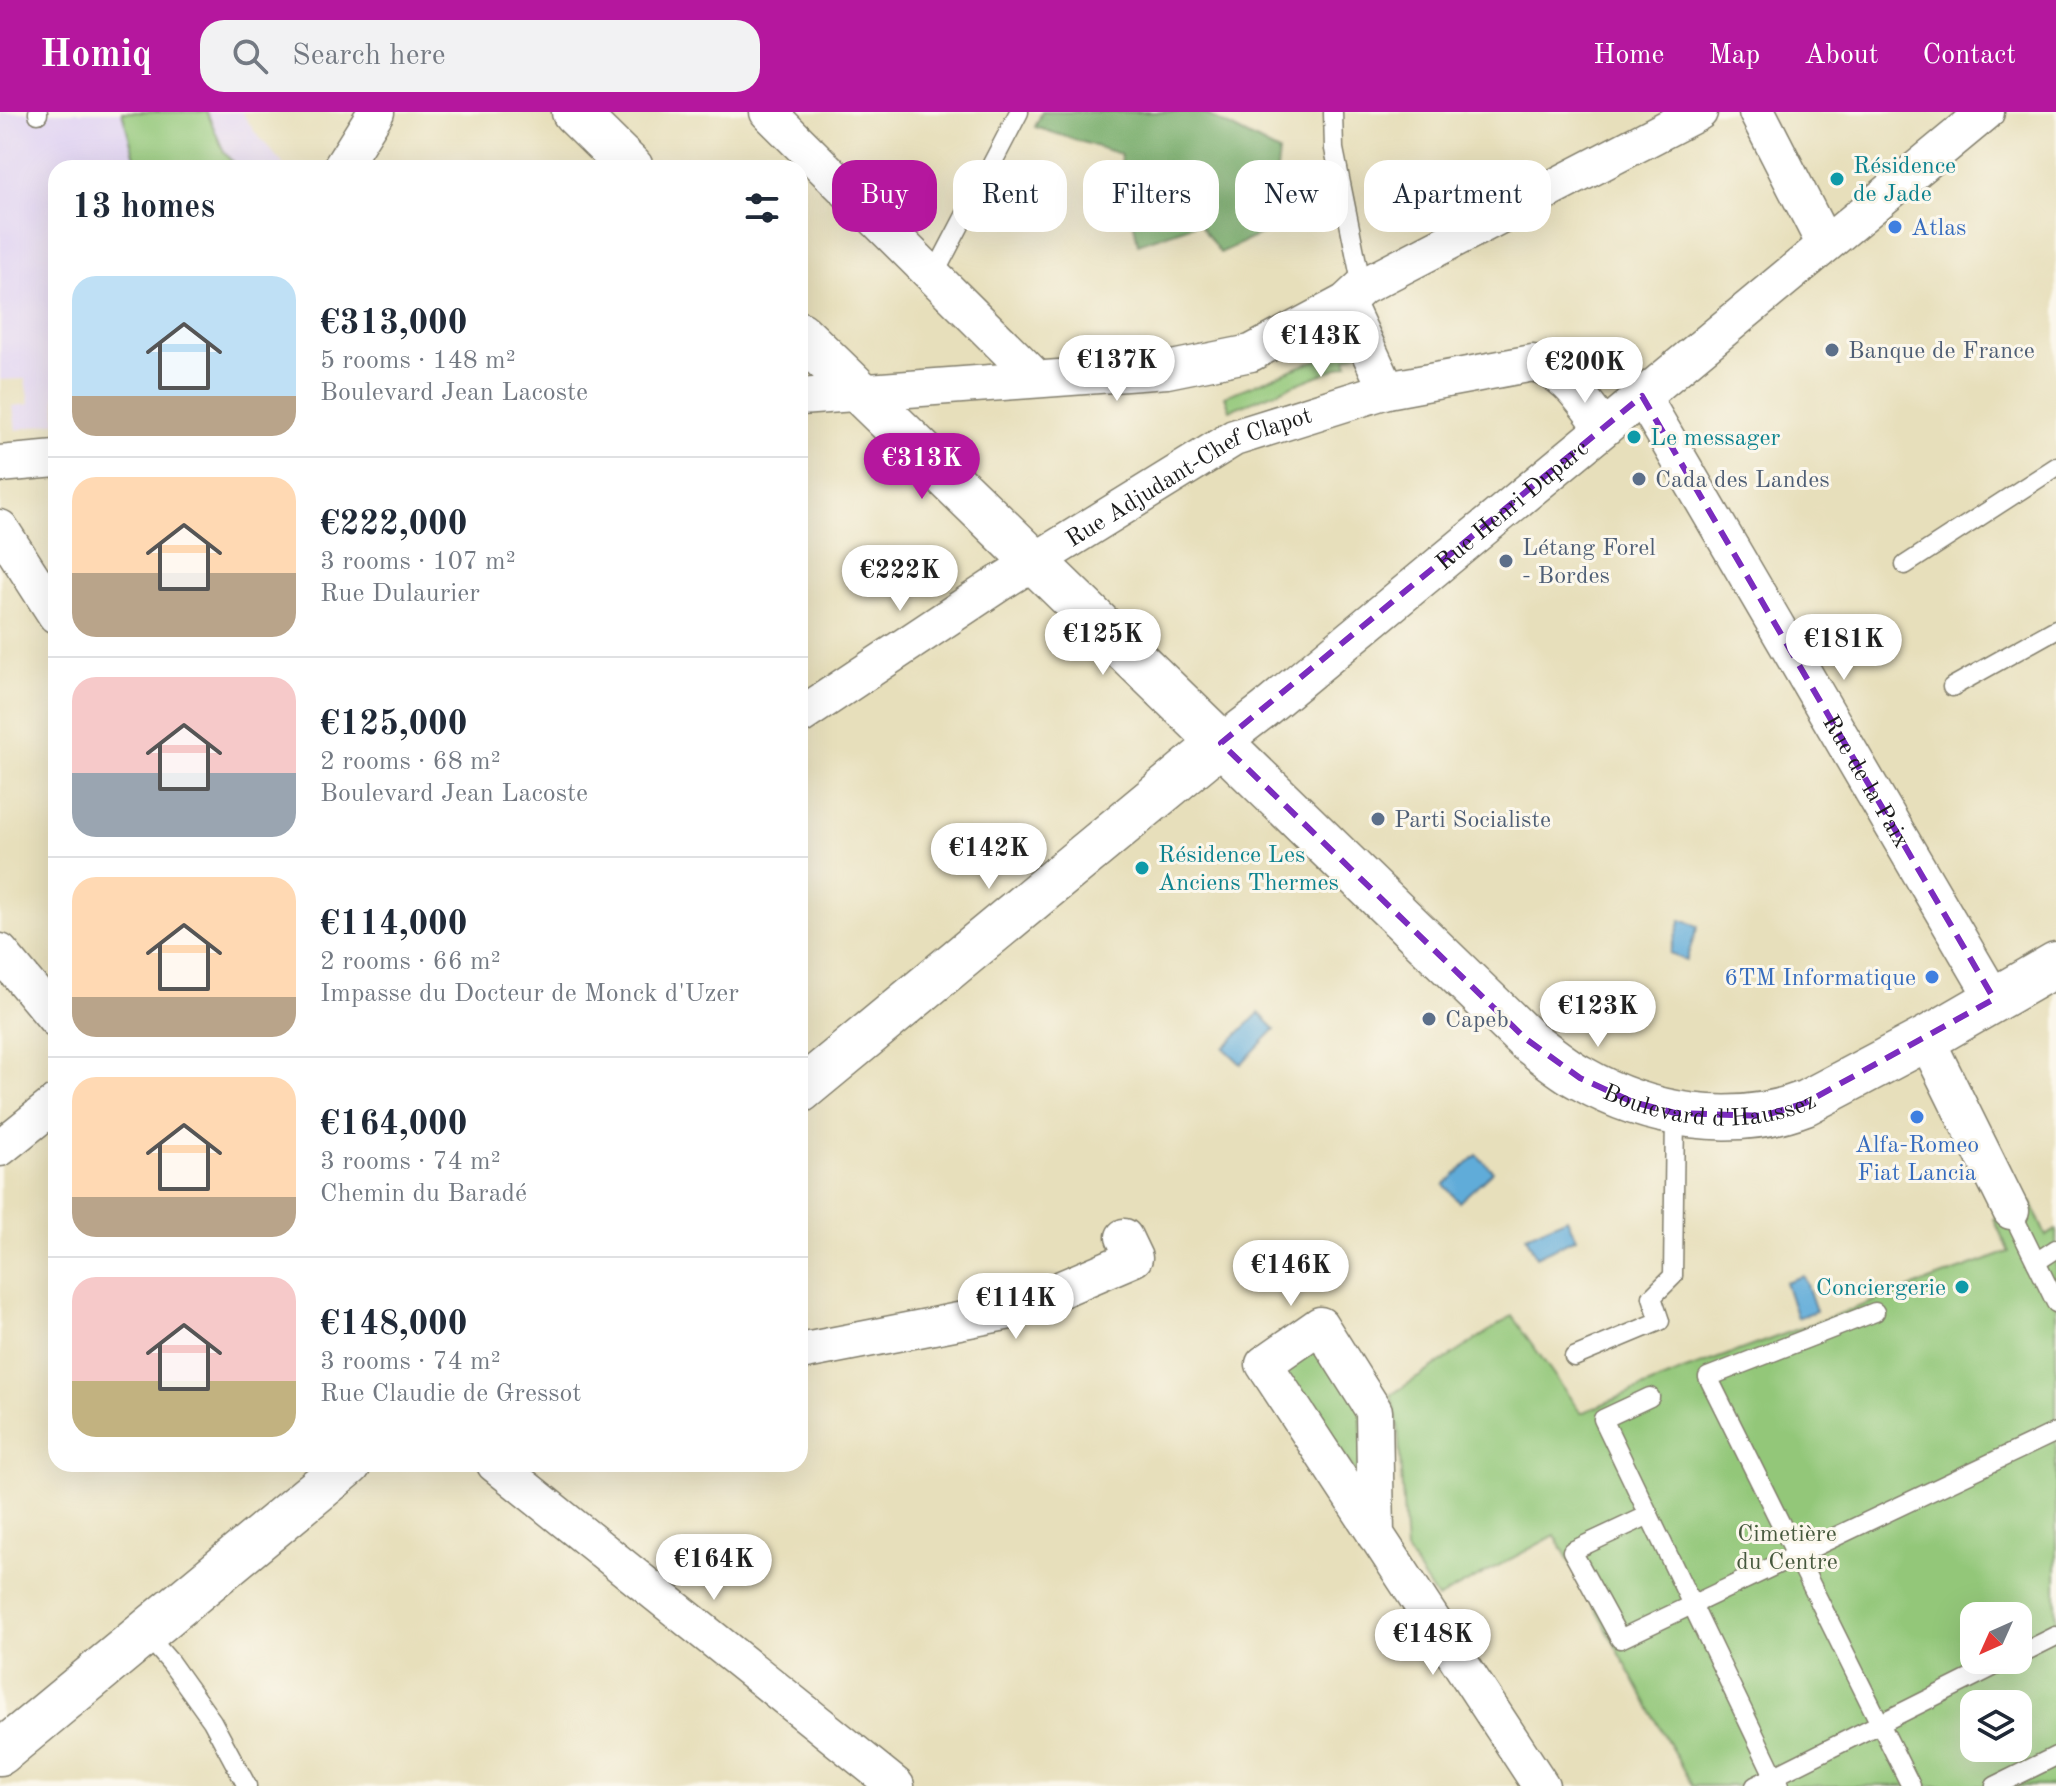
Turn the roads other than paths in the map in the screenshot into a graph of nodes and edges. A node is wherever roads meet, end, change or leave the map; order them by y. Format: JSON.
{"nodes":[{"id":1,"x":376,"y":112,"type":"edge"},
{"id":2,"x":574,"y":112,"type":"edge"},
{"id":3,"x":768,"y":112,"type":"edge"},
{"id":4,"x":1019,"y":112,"type":"edge"},
{"id":5,"x":1333,"y":112,"type":"edge"},
{"id":6,"x":1699,"y":112,"type":"edge"},
{"id":7,"x":1757,"y":112,"type":"edge"},
{"id":8,"x":1986,"y":112,"type":"edge"},
{"id":9,"x":346,"y":160,"type":"edge"},
{"id":10,"x":623,"y":160,"type":"edge"},
{"id":11,"x":1825,"y":245,"type":"junction"},
{"id":12,"x":934,"y":275,"type":"junction"},
{"id":13,"x":1354,"y":294,"type":"junction"},
{"id":14,"x":808,"y":342,"type":"edge"},
{"id":15,"x":1036,"y":378,"type":"junction"},
{"id":16,"x":1387,"y":390,"type":"junction"},
{"id":17,"x":859,"y":391,"type":"junction"},
{"id":18,"x":808,"y":396,"type":"edge"},
{"id":19,"x":1642,"y":396,"type":"junction"},
{"id":20,"x":1604,"y":428,"type":"junction"},
{"id":21,"x":48,"y":460,"type":"edge"},
{"id":22,"x":0,"y":464,"type":"edge"},
{"id":23,"x":2056,"y":467,"type":"edge"},
{"id":24,"x":0,"y":528,"type":"edge"},
{"id":25,"x":1033,"y":562,"type":"junction"},
{"id":26,"x":1905,"y":565,"type":"dead end"},
{"id":27,"x":48,"y":603,"type":"edge"},
{"id":28,"x":2056,"y":629,"type":"edge"},
{"id":29,"x":1952,"y":687,"type":"dead end"},
{"id":30,"x":808,"y":711,"type":"edge"},
{"id":31,"x":1221,"y":743,"type":"junction"},
{"id":32,"x":0,"y":952,"type":"edge"},
{"id":33,"x":2056,"y":964,"type":"edge"},
{"id":34,"x":1994,"y":999,"type":"junction"},
{"id":35,"x":48,"y":1009,"type":"edge"},
{"id":36,"x":1926,"y":1039,"type":"junction"},
{"id":37,"x":808,"y":1084,"type":"edge"},
{"id":38,"x":48,"y":1109,"type":"edge"},
{"id":39,"x":1675,"y":1113,"type":"junction"},
{"id":40,"x":0,"y":1148,"type":"edge"},
{"id":41,"x":2011,"y":1211,"type":"joint"},
{"id":42,"x":1124,"y":1237,"type":"dead end"},
{"id":43,"x":2056,"y":1249,"type":"edge"},
{"id":44,"x":2036,"y":1262,"type":"junction"},
{"id":45,"x":2056,"y":1303,"type":"edge"},
{"id":46,"x":1875,"y":1312,"type":"dead end"},
{"id":47,"x":808,"y":1350,"type":"edge"},
{"id":48,"x":1574,"y":1357,"type":"dead end"},
{"id":49,"x":1650,"y":1397,"type":"dead end"},
{"id":50,"x":2056,"y":1432,"type":"edge"},
{"id":51,"x":339,"y":1472,"type":"edge"},
{"id":52,"x":505,"y":1472,"type":"edge"},
{"id":53,"x":1649,"y":1515,"type":"junction"},
{"id":54,"x":1376,"y":1536,"type":"junction"},
{"id":55,"x":1796,"y":1555,"type":"junction"},
{"id":56,"x":1692,"y":1605,"type":"junction"},
{"id":57,"x":144,"y":1632,"type":"junction"},
{"id":58,"x":2056,"y":1636,"type":"edge"},
{"id":59,"x":2032,"y":1648,"type":"edge"},
{"id":60,"x":1979,"y":1674,"type":"edge"},
{"id":61,"x":1880,"y":1724,"type":"junction"},
{"id":62,"x":0,"y":1753,"type":"edge"},
{"id":63,"x":2056,"y":1756,"type":"edge"},
{"id":64,"x":1776,"y":1781,"type":"edge"},
{"id":65,"x":247,"y":1786,"type":"edge"},
{"id":66,"x":896,"y":1786,"type":"edge"},
{"id":67,"x":1541,"y":1786,"type":"edge"},
{"id":68,"x":1755,"y":1786,"type":"edge"},
{"id":69,"x":1911,"y":1786,"type":"edge"},
{"id":70,"x":1995,"y":1786,"type":"edge"}],
"edges":[{"from":1,"to":9,"type":"street"},
{"from":2,"to":10,"type":"main road"},
{"from":3,"to":12,"type":"street"},
{"from":4,"to":12,"type":"lane"},
{"from":5,"to":13,"type":"lane"},
{"from":6,"to":13,"type":"street"},
{"from":7,"to":11,"type":"street"},
{"from":8,"to":11,"type":"street","name":"Rue Henri Duparc"},
{"from":11,"to":19,"type":"street","name":"Rue Henri Duparc"},
{"from":12,"to":15,"type":"street"},
{"from":13,"to":15,"type":"street"},
{"from":13,"to":16,"type":"street"},
{"from":14,"to":17,"type":"main road","name":"Boulevard d'Haussez"},
{"from":15,"to":17,"type":"street"},
{"from":16,"to":20,"type":"street","name":"Rue Adjudant-Chef Clapot"},
{"from":16,"to":25,"type":"street","name":"Rue Adjudant-Chef Clapot"},
{"from":17,"to":18,"type":"street"},
{"from":17,"to":25,"type":"main road","name":"Boulevard d'Haussez"},
{"from":19,"to":20,"type":"street","name":"Rue Henri Duparc"},
{"from":19,"to":34,"type":"street","name":"Rue de la Paix"},
{"from":20,"to":31,"type":"street","name":"Rue Henri Duparc"},
{"from":21,"to":22,"type":"street"},
{"from":23,"to":26,"type":"lane"},
{"from":24,"to":27,"type":"street"},
{"from":25,"to":30,"type":"street","name":"Rue Adjudant-Chef Clapot"},
{"from":25,"to":31,"type":"main road","name":"Boulevard d'Haussez"},
{"from":28,"to":29,"type":"lane"},
{"from":31,"to":37,"type":"main road"},
{"from":31,"to":39,"type":"main road","name":"Boulevard d'Haussez"},
{"from":32,"to":35,"type":"street"},
{"from":33,"to":34,"type":"main road","name":"Boulevard d'Haussez"},
{"from":34,"to":36,"type":"main road","name":"Boulevard d'Haussez"},
{"from":36,"to":39,"type":"main road","name":"Boulevard d'Haussez"},
{"from":36,"to":41,"type":"street"},
{"from":38,"to":40,"type":"street"},
{"from":39,"to":48,"type":"lane"},
{"from":41,"to":44,"type":"lane"},
{"from":42,"to":47,"type":"street"},
{"from":43,"to":44,"type":"lane"},
{"from":44,"to":45,"type":"lane"},
{"from":46,"to":55,"type":"lane"},
{"from":49,"to":53,"type":"lane"},
{"from":50,"to":55,"type":"lane"},
{"from":51,"to":57,"type":"main road"},
{"from":52,"to":66,"type":"street"},
{"from":53,"to":56,"type":"lane"},
{"from":53,"to":56,"type":"lane"},
{"from":54,"to":54,"type":"street"},
{"from":54,"to":67,"type":"street"},
{"from":55,"to":56,"type":"lane"},
{"from":55,"to":61,"type":"lane"},
{"from":56,"to":64,"type":"lane"},
{"from":57,"to":62,"type":"main road"},
{"from":57,"to":65,"type":"lane"},
{"from":58,"to":59,"type":"lane"},
{"from":60,"to":61,"type":"lane"},
{"from":61,"to":64,"type":"lane"},
{"from":61,"to":69,"type":"lane"},
{"from":63,"to":70,"type":"lane"},
{"from":64,"to":68,"type":"lane"}]}
